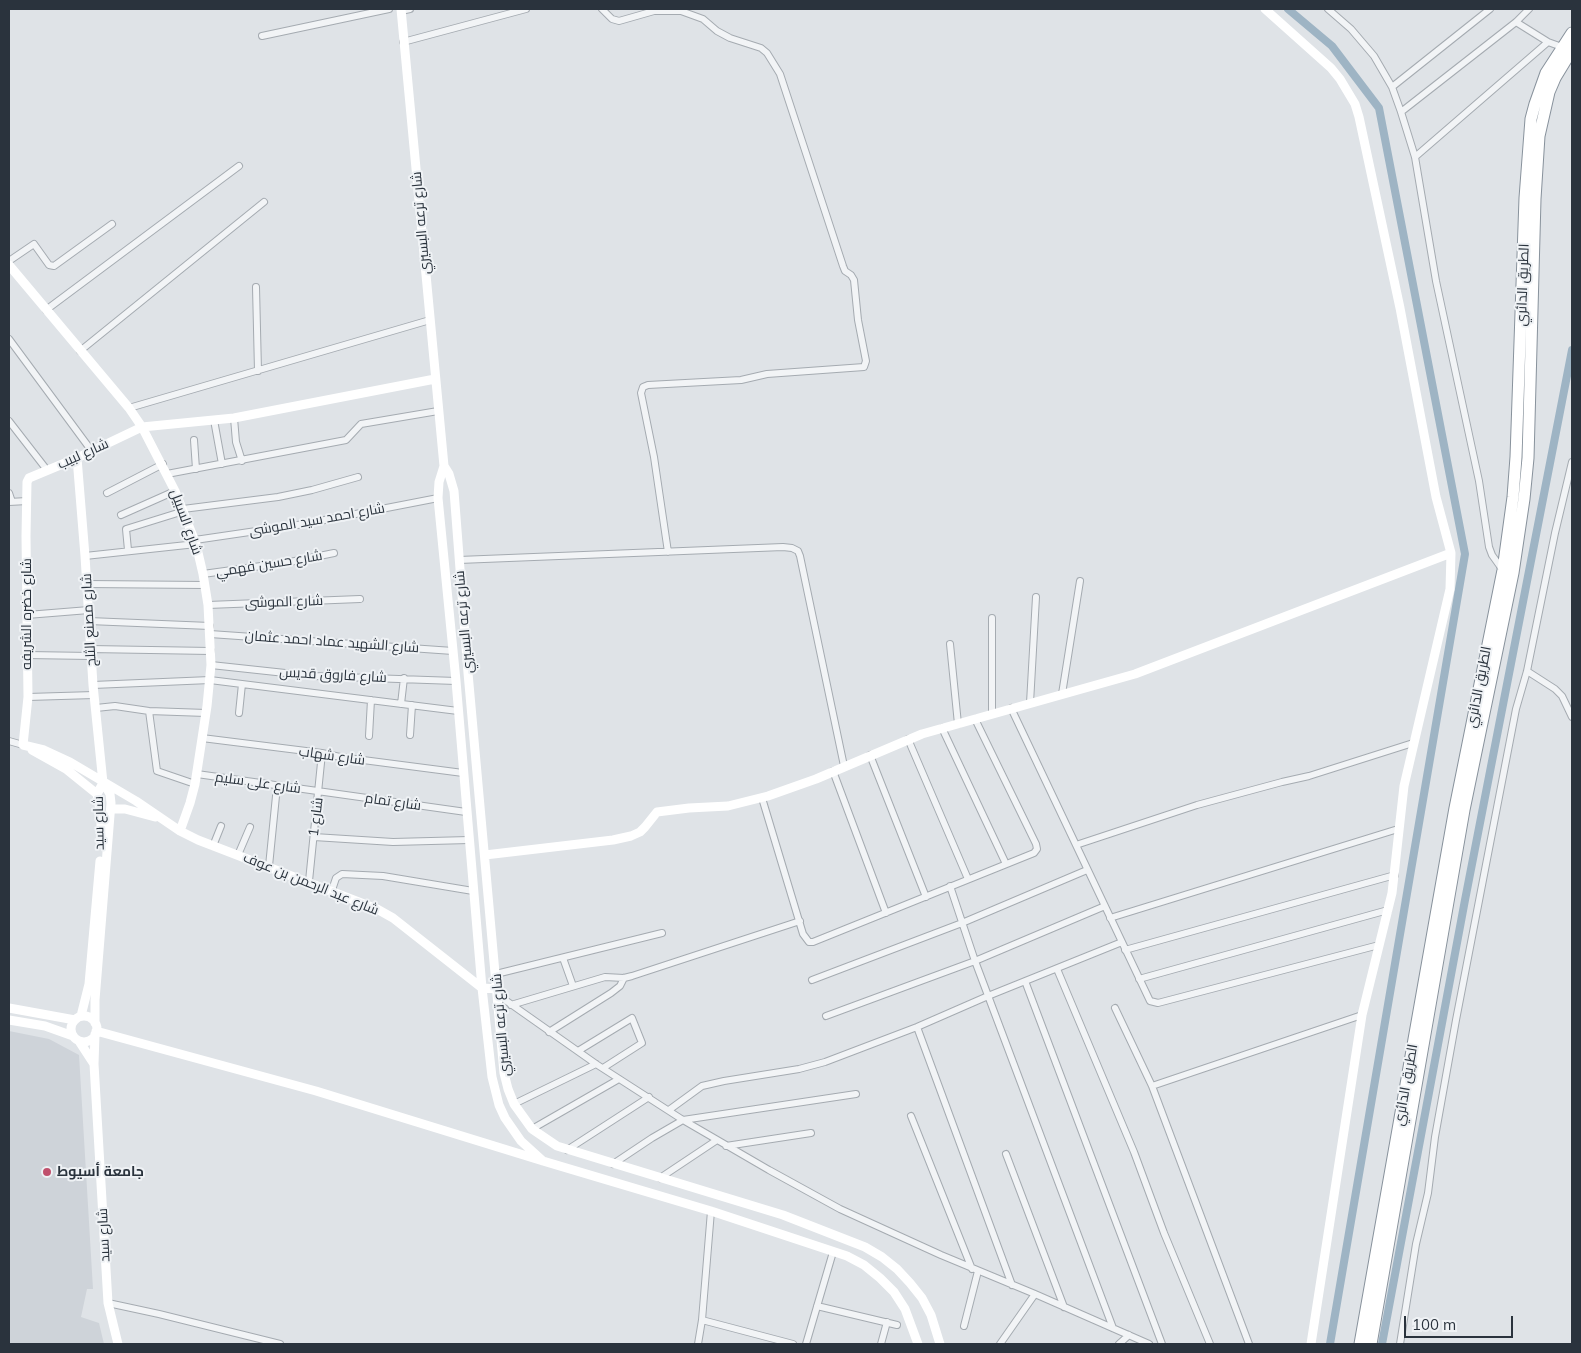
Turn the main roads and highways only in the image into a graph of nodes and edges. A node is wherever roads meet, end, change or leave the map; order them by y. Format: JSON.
{"nodes":[{"id":1,"x":1572,"y":33,"type":"edge"},
{"id":2,"x":1567,"y":48,"type":"edge"},
{"id":3,"x":1360,"y":1344,"type":"edge"},
{"id":4,"x":1370,"y":1344,"type":"edge"}],
"edges":[{"from":1,"to":2,"type":"highway","name":"الطريق الدائري"},
{"from":2,"to":3,"type":"highway","name":"الطريق الدائري"},
{"from":2,"to":4,"type":"highway","name":"الطريق الدائري"}]}
